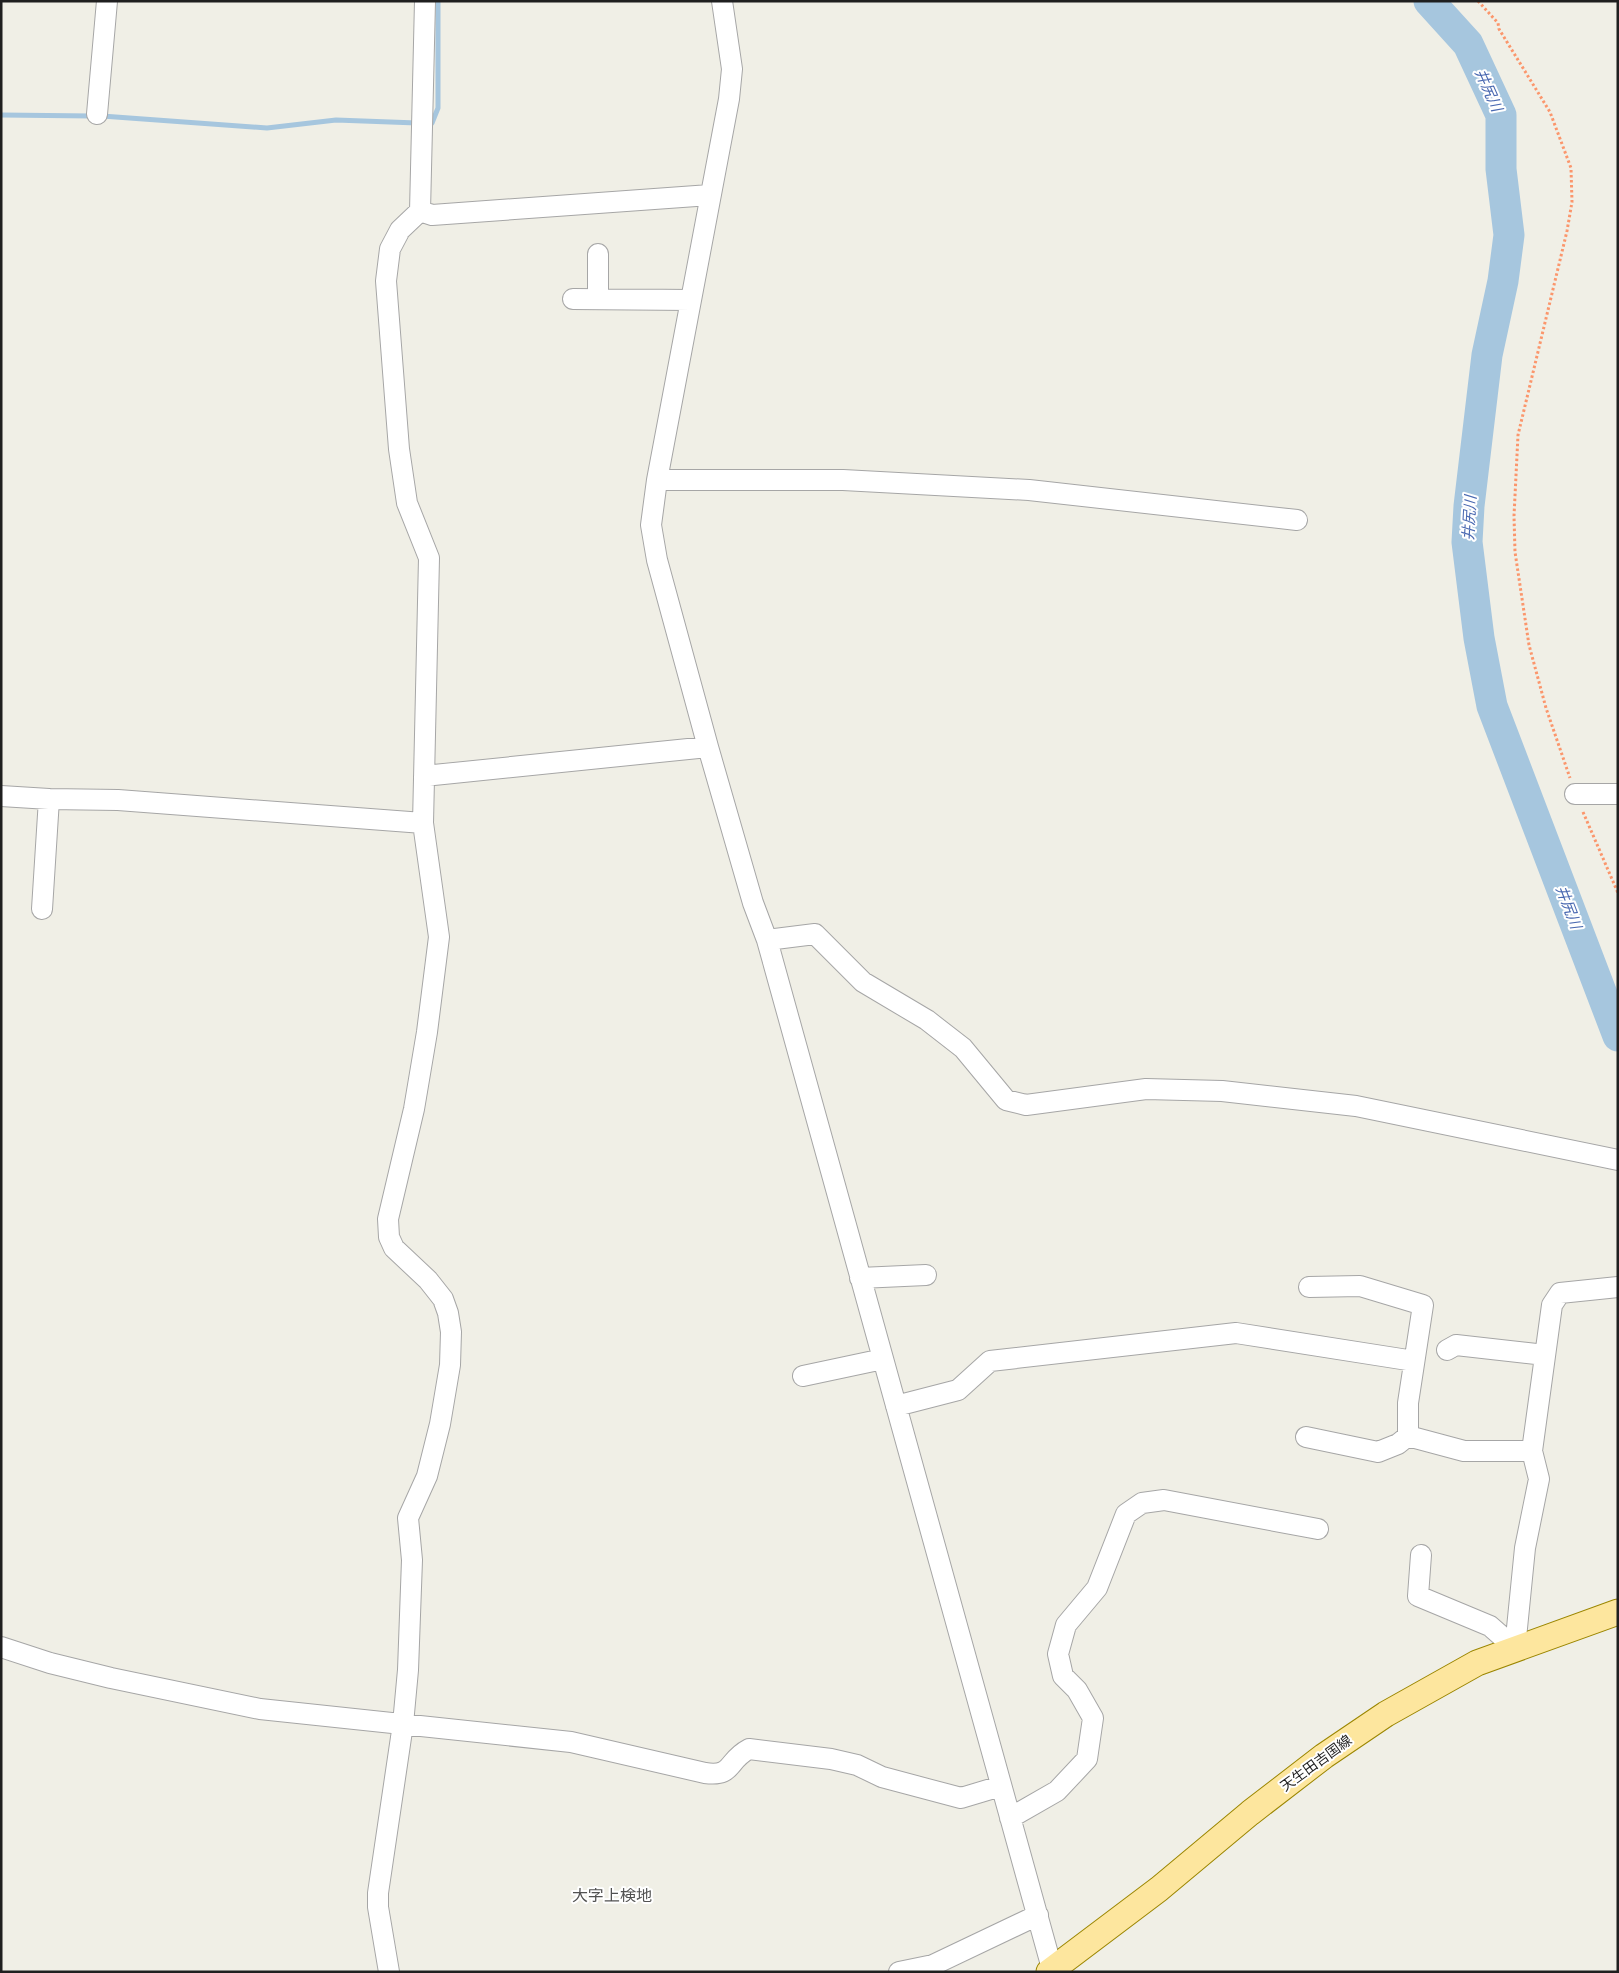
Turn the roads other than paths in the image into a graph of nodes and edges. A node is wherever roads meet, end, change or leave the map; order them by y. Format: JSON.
{"nodes":[{"id":1,"x":107,"y":1,"type":"edge"},
{"id":2,"x":425,"y":1,"type":"edge"},
{"id":3,"x":722,"y":1,"type":"edge"},
{"id":4,"x":97,"y":114,"type":"dead end"},
{"id":5,"x":710,"y":195,"type":"junction"},
{"id":6,"x":420,"y":211,"type":"junction"},
{"id":7,"x":598,"y":254,"type":"dead end"},
{"id":8,"x":573,"y":299,"type":"dead end"},
{"id":9,"x":598,"y":299,"type":"junction"},
{"id":10,"x":690,"y":300,"type":"junction"},
{"id":11,"x":657,"y":480,"type":"junction"},
{"id":12,"x":1297,"y":520,"type":"dead end"},
{"id":13,"x":708,"y":747,"type":"junction"},
{"id":14,"x":424,"y":776,"type":"junction"},
{"id":15,"x":1576,"y":794,"type":"road end"},
{"id":16,"x":1618,"y":794,"type":"edge"},
{"id":17,"x":1,"y":796,"type":"edge"},
{"id":18,"x":49,"y":799,"type":"junction"},
{"id":19,"x":423,"y":823,"type":"junction"},
{"id":20,"x":42,"y":909,"type":"dead end"},
{"id":21,"x":767,"y":940,"type":"junction"},
{"id":22,"x":1618,"y":1160,"type":"edge"},
{"id":23,"x":926,"y":1275,"type":"dead end"},
{"id":24,"x":860,"y":1278,"type":"junction"},
{"id":25,"x":1310,"y":1287,"type":"dead end"},
{"id":26,"x":1618,"y":1287,"type":"edge"},
{"id":27,"x":1447,"y":1350,"type":"dead end"},
{"id":28,"x":1545,"y":1355,"type":"junction"},
{"id":29,"x":882,"y":1359,"type":"junction"},
{"id":30,"x":1414,"y":1361,"type":"junction"},
{"id":31,"x":803,"y":1376,"type":"dead end"},
{"id":32,"x":896,"y":1406,"type":"junction"},
{"id":33,"x":1408,"y":1436,"type":"junction"},
{"id":34,"x":1306,"y":1437,"type":"dead end"},
{"id":35,"x":1532,"y":1452,"type":"junction"},
{"id":36,"x":1318,"y":1529,"type":"dead end"},
{"id":37,"x":1421,"y":1555,"type":"dead end"},
{"id":38,"x":1618,"y":1612,"type":"edge"},
{"id":39,"x":1,"y":1647,"type":"edge"},
{"id":40,"x":1515,"y":1648,"type":"junction"},
{"id":41,"x":403,"y":1724,"type":"junction"},
{"id":42,"x":1001,"y":1786,"type":"junction"},
{"id":43,"x":1010,"y":1818,"type":"junction"},
{"id":44,"x":1038,"y":1916,"type":"junction"},
{"id":45,"x":1052,"y":1971,"type":"edge"},
{"id":46,"x":389,"y":1972,"type":"edge"},
{"id":47,"x":899,"y":1972,"type":"edge"}],
"edges":[{"from":1,"to":4,"type":"street"},
{"from":2,"to":6,"type":"street"},
{"from":3,"to":5,"type":"street"},
{"from":5,"to":6,"type":"street"},
{"from":5,"to":10,"type":"street"},
{"from":6,"to":14,"type":"street"},
{"from":7,"to":9,"type":"street"},
{"from":8,"to":9,"type":"street"},
{"from":9,"to":10,"type":"street"},
{"from":10,"to":11,"type":"street"},
{"from":11,"to":12,"type":"street"},
{"from":11,"to":13,"type":"street"},
{"from":13,"to":14,"type":"street"},
{"from":13,"to":21,"type":"street"},
{"from":14,"to":19,"type":"street"},
{"from":15,"to":16,"type":"street"},
{"from":17,"to":18,"type":"street"},
{"from":18,"to":19,"type":"street"},
{"from":18,"to":20,"type":"street"},
{"from":19,"to":41,"type":"street"},
{"from":21,"to":22,"type":"street"},
{"from":21,"to":24,"type":"street"},
{"from":23,"to":24,"type":"street"},
{"from":24,"to":29,"type":"street"},
{"from":25,"to":30,"type":"street"},
{"from":26,"to":28,"type":"street"},
{"from":27,"to":28,"type":"street"},
{"from":28,"to":35,"type":"street"},
{"from":29,"to":31,"type":"street"},
{"from":29,"to":32,"type":"street"},
{"from":30,"to":32,"type":"street"},
{"from":30,"to":33,"type":"street"},
{"from":32,"to":42,"type":"street"},
{"from":33,"to":34,"type":"street"},
{"from":33,"to":35,"type":"street"},
{"from":35,"to":40,"type":"street"},
{"from":36,"to":43,"type":"street"},
{"from":37,"to":40,"type":"street"},
{"from":38,"to":40,"type":"main road","name":"天生田吉国線"},
{"from":39,"to":41,"type":"street"},
{"from":40,"to":45,"type":"main road","name":"天生田吉国線"},
{"from":41,"to":42,"type":"street"},
{"from":41,"to":46,"type":"street"},
{"from":42,"to":43,"type":"street"},
{"from":43,"to":44,"type":"street"},
{"from":44,"to":45,"type":"street"},
{"from":44,"to":47,"type":"street"}]}
